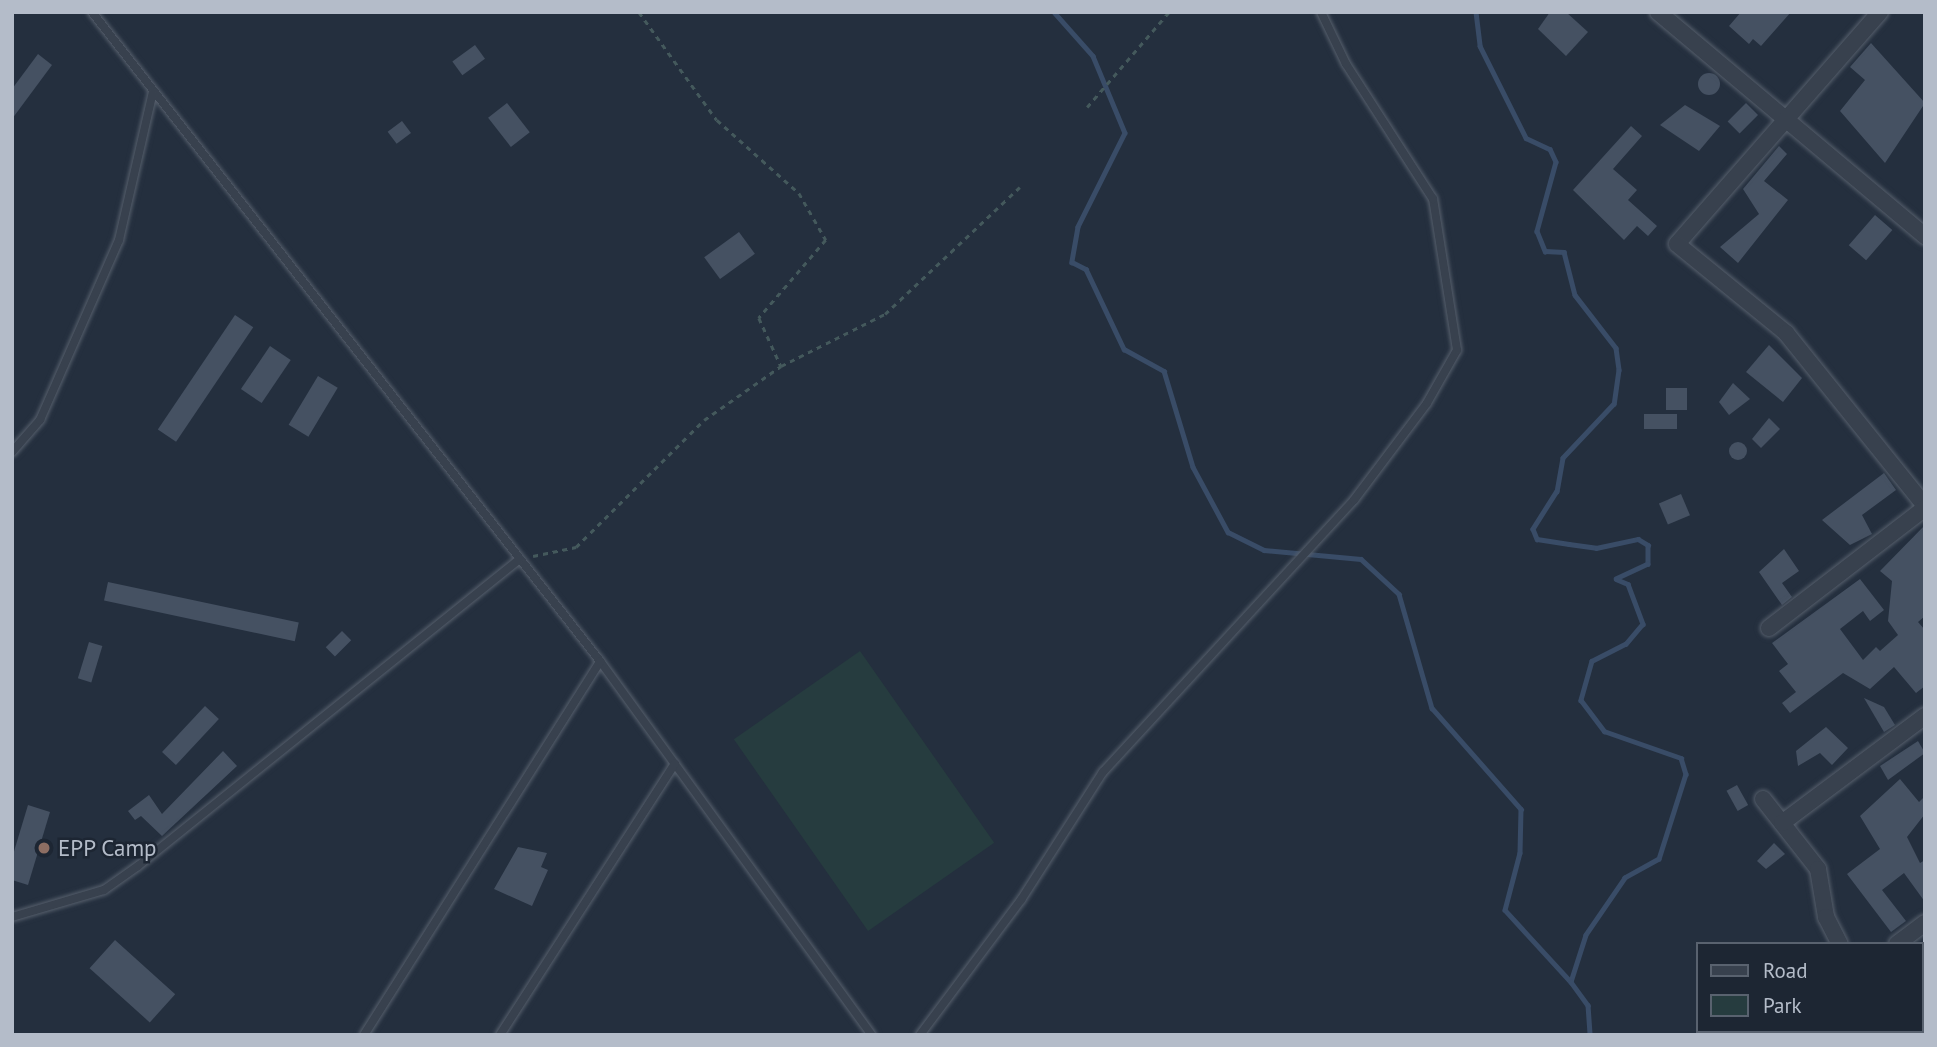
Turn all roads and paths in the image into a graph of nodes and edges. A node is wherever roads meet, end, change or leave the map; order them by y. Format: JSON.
{"nodes":[{"id":1,"x":92,"y":12,"type":"edge"},
{"id":2,"x":639,"y":12,"type":"edge"},
{"id":3,"x":1169,"y":12,"type":"edge"},
{"id":4,"x":1321,"y":12,"type":"edge"},
{"id":5,"x":1658,"y":12,"type":"edge"},
{"id":6,"x":1880,"y":12,"type":"edge"},
{"id":7,"x":153,"y":92,"type":"junction"},
{"id":8,"x":1087,"y":107,"type":"dead end"},
{"id":9,"x":1782,"y":120,"type":"junction"},
{"id":10,"x":1020,"y":187,"type":"dead end"},
{"id":11,"x":1925,"y":236,"type":"edge"},
{"id":12,"x":781,"y":366,"type":"junction"},
{"id":13,"x":12,"y":452,"type":"edge"},
{"id":14,"x":1925,"y":507,"type":"edge"},
{"id":15,"x":520,"y":559,"type":"junction"},
{"id":16,"x":1769,"y":628,"type":"dead end"},
{"id":17,"x":600,"y":661,"type":"junction"},
{"id":18,"x":1925,"y":716,"type":"edge"},
{"id":19,"x":675,"y":763,"type":"junction"},
{"id":20,"x":1763,"y":799,"type":"dead end"},
{"id":21,"x":1782,"y":823,"type":"junction"},
{"id":22,"x":12,"y":917,"type":"edge"},
{"id":23,"x":1925,"y":923,"type":"edge"},
{"id":24,"x":1839,"y":942,"type":"edge"},
{"id":25,"x":1899,"y":942,"type":"edge"},
{"id":26,"x":364,"y":1035,"type":"edge"},
{"id":27,"x":500,"y":1035,"type":"edge"},
{"id":28,"x":872,"y":1035,"type":"edge"},
{"id":29,"x":920,"y":1035,"type":"edge"}],
"edges":[{"from":1,"to":7,"type":"lane"},
{"from":2,"to":12,"type":"path"},
{"from":3,"to":8,"type":"path"},
{"from":4,"to":29,"type":"lane"},
{"from":5,"to":9,"type":"street"},
{"from":6,"to":9,"type":"street"},
{"from":7,"to":13,"type":"lane"},
{"from":7,"to":15,"type":"lane"},
{"from":9,"to":11,"type":"street"},
{"from":9,"to":14,"type":"street"},
{"from":10,"to":12,"type":"path"},
{"from":12,"to":15,"type":"path"},
{"from":14,"to":16,"type":"street"},
{"from":15,"to":17,"type":"lane"},
{"from":15,"to":22,"type":"lane"},
{"from":17,"to":19,"type":"lane"},
{"from":17,"to":26,"type":"lane"},
{"from":18,"to":21,"type":"street"},
{"from":19,"to":27,"type":"lane"},
{"from":19,"to":28,"type":"lane"},
{"from":20,"to":21,"type":"street"},
{"from":21,"to":24,"type":"street"},
{"from":23,"to":25,"type":"street"}]}
